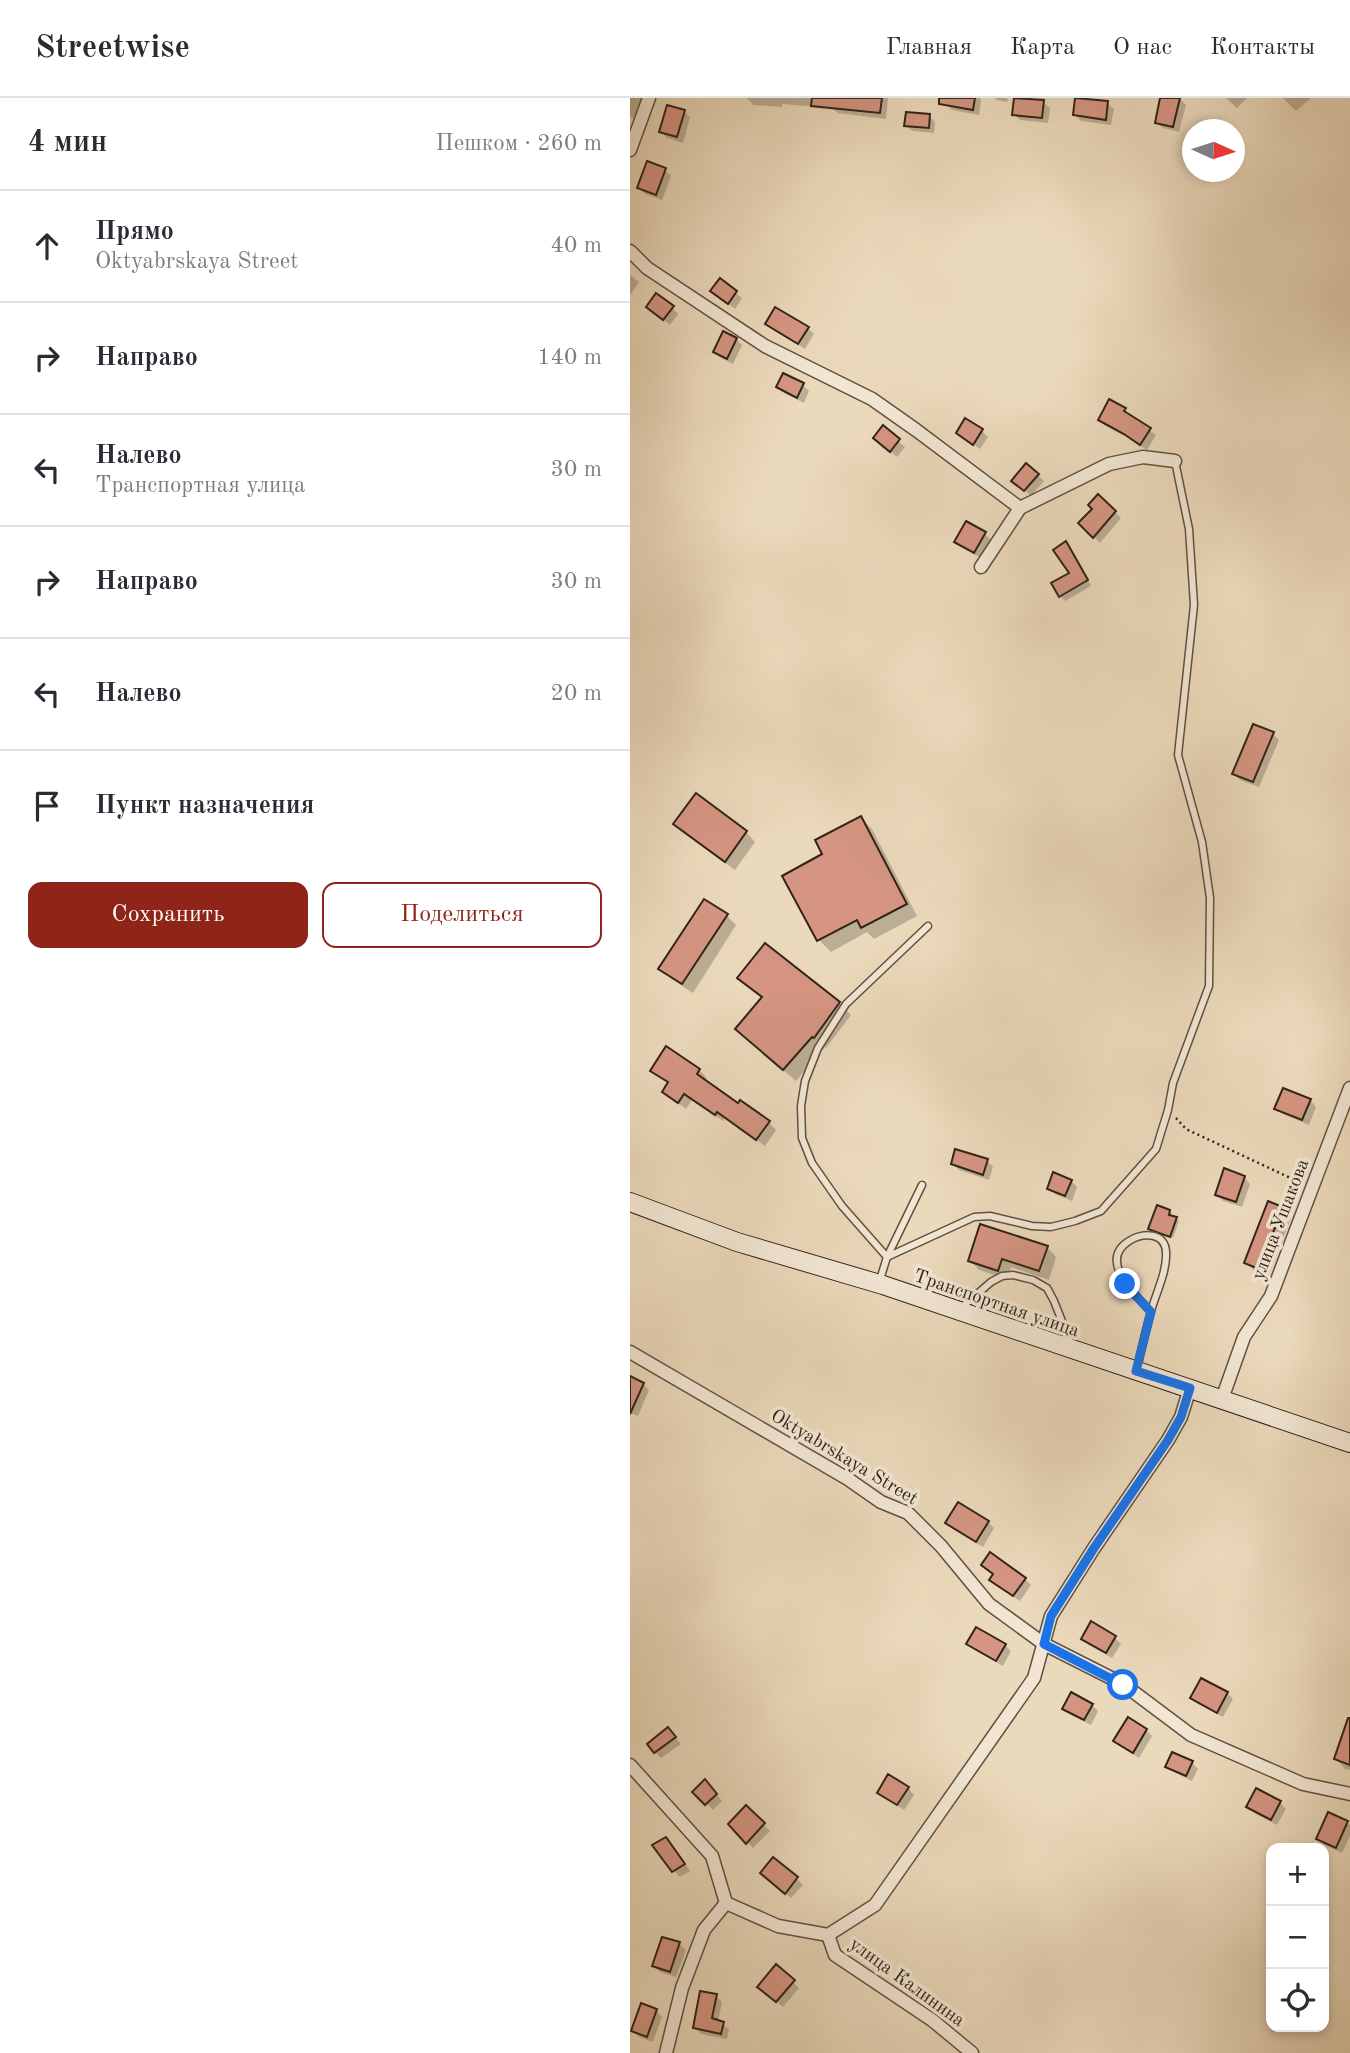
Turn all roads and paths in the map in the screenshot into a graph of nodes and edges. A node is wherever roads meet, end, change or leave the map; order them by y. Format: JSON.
{"nodes":[{"id":1,"x":649,"y":98,"type":"edge"},
{"id":2,"x":630,"y":150,"type":"edge"},
{"id":3,"x":630,"y":251,"type":"edge"},
{"id":4,"x":1175,"y":461,"type":"joint"},
{"id":5,"x":1020,"y":508,"type":"junction"},
{"id":6,"x":981,"y":567,"type":"dead end"},
{"id":7,"x":928,"y":926,"type":"dead end"},
{"id":8,"x":1350,"y":1088,"type":"edge"},
{"id":9,"x":1168,"y":1110,"type":"junction"},
{"id":10,"x":922,"y":1185,"type":"dead end"},
{"id":11,"x":1311,"y":1188,"type":"junction"},
{"id":12,"x":630,"y":1202,"type":"edge"},
{"id":13,"x":887,"y":1257,"type":"junction"},
{"id":14,"x":879,"y":1284,"type":"junction"},
{"id":15,"x":958,"y":1311,"type":"junction"},
{"id":16,"x":1151,"y":1312,"type":"junction"},
{"id":17,"x":1073,"y":1349,"type":"junction"},
{"id":18,"x":630,"y":1352,"type":"edge"},
{"id":19,"x":1136,"y":1371,"type":"junction"},
{"id":20,"x":1190,"y":1388,"type":"junction"},
{"id":21,"x":1222,"y":1399,"type":"junction"},
{"id":22,"x":1350,"y":1443,"type":"edge"},
{"id":23,"x":1044,"y":1644,"type":"junction"},
{"id":24,"x":630,"y":1765,"type":"edge"},
{"id":25,"x":1350,"y":1794,"type":"edge"},
{"id":26,"x":726,"y":1903,"type":"junction"},
{"id":27,"x":828,"y":1936,"type":"junction"},
{"id":28,"x":666,"y":2053,"type":"edge"},
{"id":29,"x":972,"y":2053,"type":"edge"}],
"edges":[{"from":1,"to":2,"type":"street"},
{"from":3,"to":5,"type":"street"},
{"from":4,"to":5,"type":"street"},
{"from":4,"to":9,"type":"lane"},
{"from":5,"to":6,"type":"street"},
{"from":7,"to":13,"type":"lane"},
{"from":8,"to":11,"type":"street","name":"улица Ушакова"},
{"from":9,"to":11,"type":"path"},
{"from":9,"to":13,"type":"lane"},
{"from":10,"to":13,"type":"lane"},
{"from":11,"to":21,"type":"street","name":"улица Ушакова"},
{"from":12,"to":14,"type":"main road","name":"Транспортная улица"},
{"from":13,"to":14,"type":"lane"},
{"from":14,"to":15,"type":"main road","name":"Транспортная улица"},
{"from":15,"to":17,"type":"main road","name":"Транспортная улица"},
{"from":15,"to":17,"type":"lane"},
{"from":16,"to":16,"type":"lane"},
{"from":16,"to":19,"type":"lane"},
{"from":17,"to":19,"type":"main road","name":"Транспортная улица"},
{"from":18,"to":23,"type":"street","name":"Oktyabrskaya Street"},
{"from":19,"to":20,"type":"main road","name":"Транспортная улица"},
{"from":20,"to":21,"type":"main road","name":"Транспортная улица"},
{"from":20,"to":23,"type":"street"},
{"from":21,"to":22,"type":"main road","name":"Транспортная улица"},
{"from":23,"to":25,"type":"street","name":"Oktyabrskaya Street"},
{"from":23,"to":27,"type":"street"},
{"from":24,"to":26,"type":"street"},
{"from":26,"to":27,"type":"street"},
{"from":26,"to":28,"type":"street"},
{"from":27,"to":29,"type":"street","name":"улица Калинина"}]}
